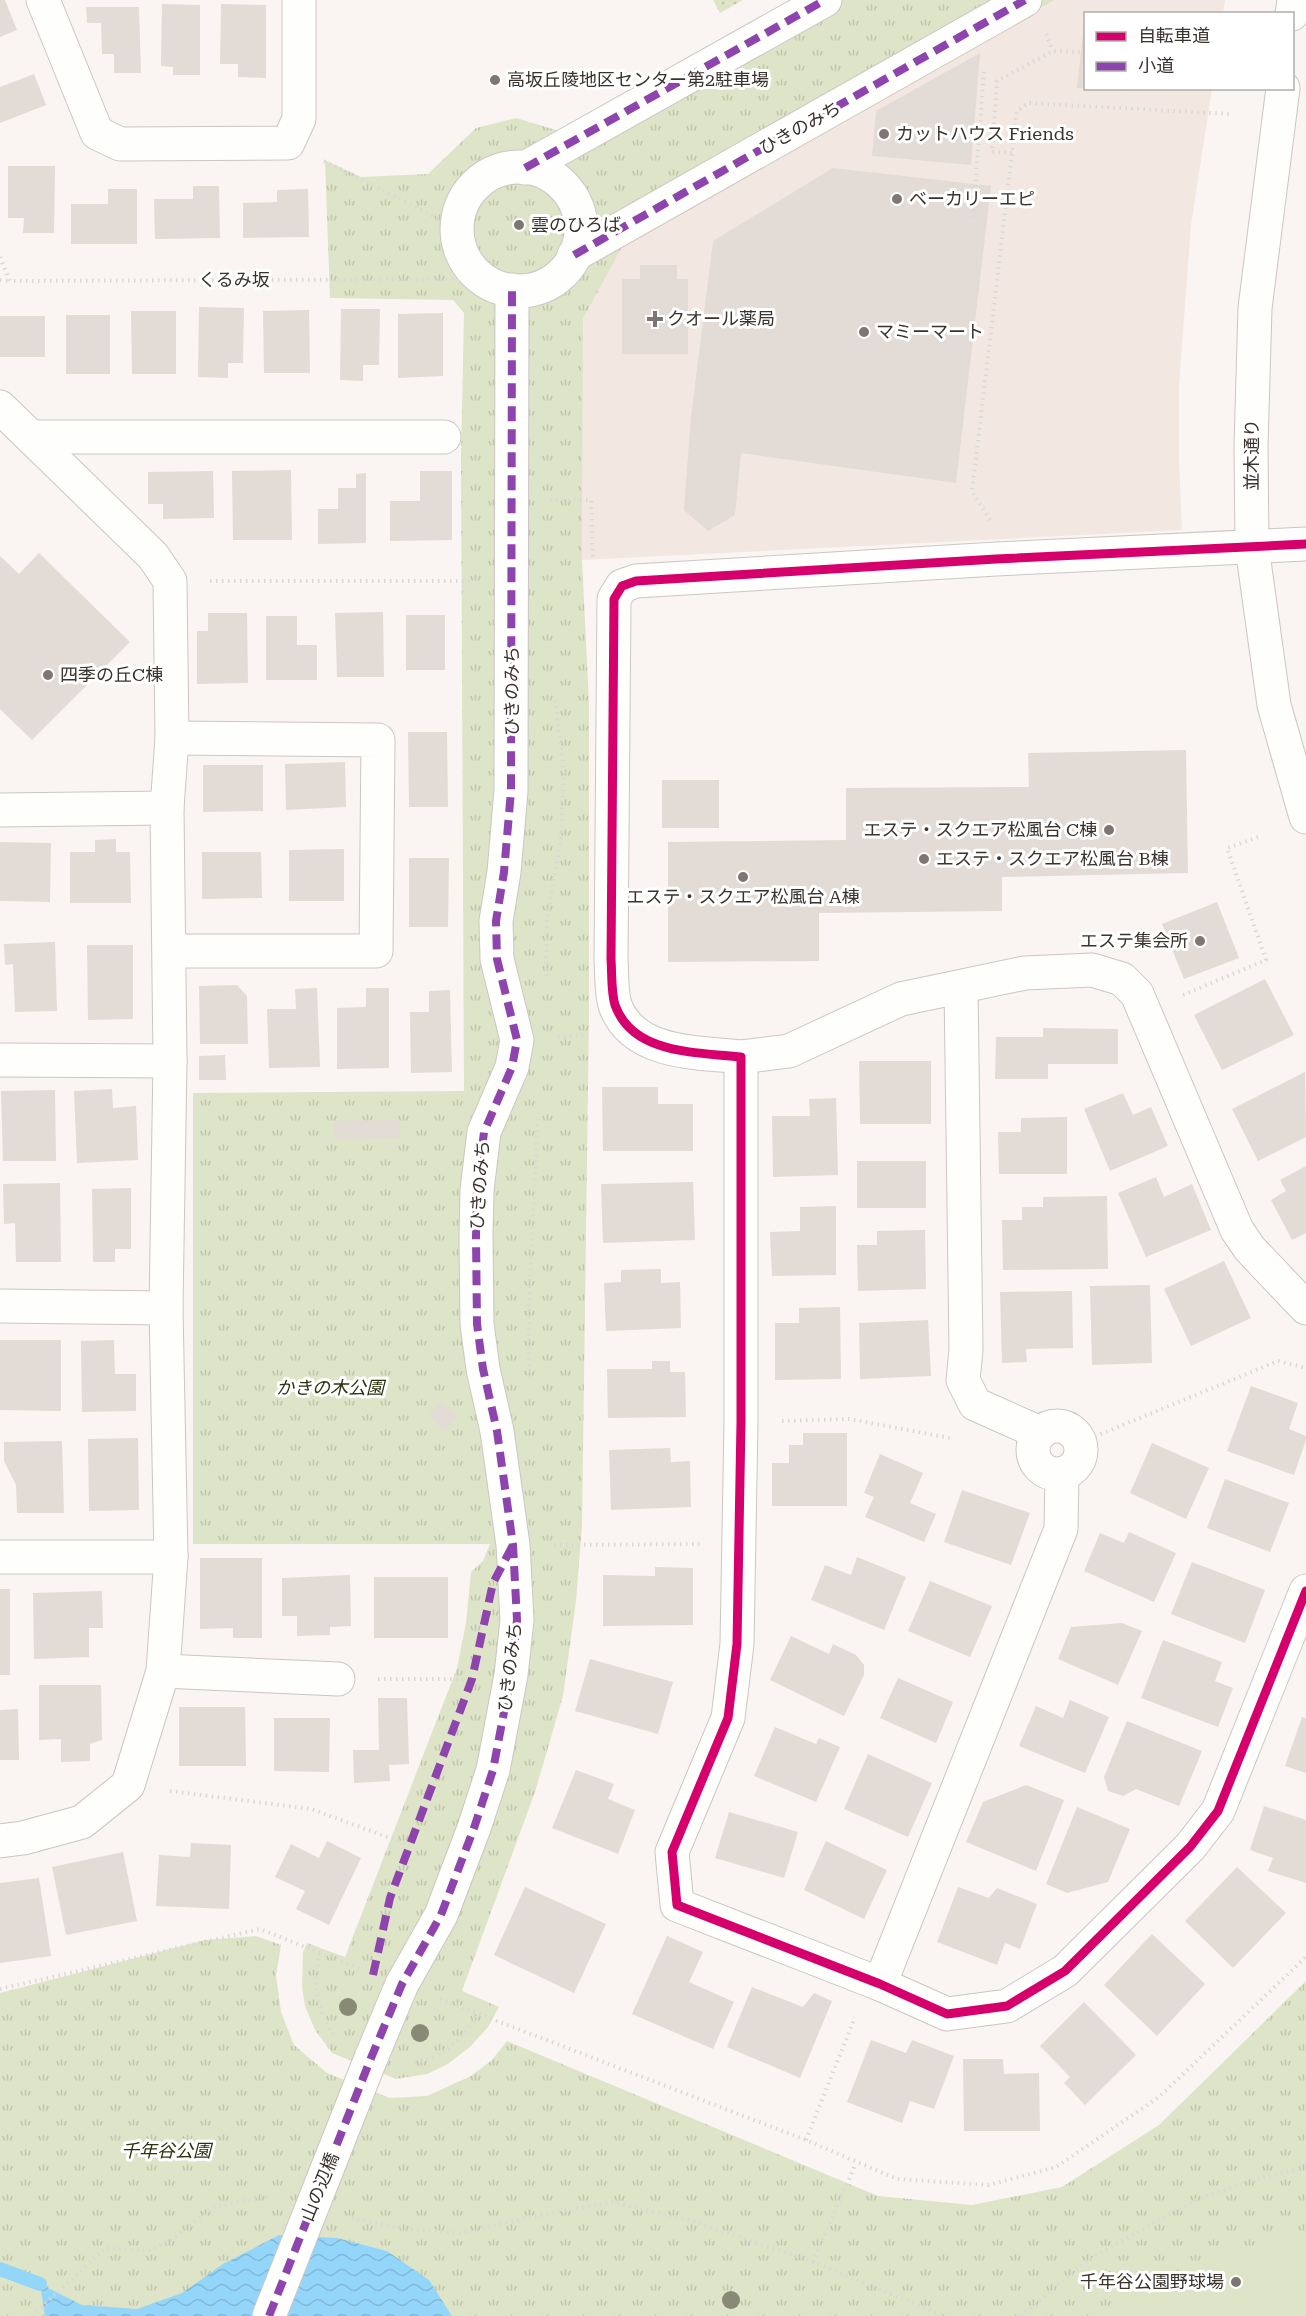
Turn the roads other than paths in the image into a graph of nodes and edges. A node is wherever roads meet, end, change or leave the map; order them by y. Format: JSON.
{"nodes":[{"id":1,"x":43,"y":0,"type":"edge"},
{"id":2,"x":299,"y":0,"type":"edge"},
{"id":3,"x":825,"y":0,"type":"edge"},
{"id":4,"x":1025,"y":0,"type":"edge"},
{"id":5,"x":1283,"y":90,"type":"edge"},
{"id":6,"x":525,"y":168,"type":"junction"},
{"id":7,"x":574,"y":255,"type":"junction"},
{"id":8,"x":497,"y":285,"type":"junction"},
{"id":9,"x":0,"y":406,"type":"edge"},
{"id":10,"x":33,"y":437,"type":"junction"},
{"id":11,"x":444,"y":437,"type":"dead end"},
{"id":12,"x":1306,"y":544,"type":"edge"},
{"id":13,"x":1252,"y":547,"type":"junction"},
{"id":14,"x":172,"y":738,"type":"junction"},
{"id":15,"x":167,"y":808,"type":"junction"},
{"id":16,"x":0,"y":810,"type":"edge"},
{"id":17,"x":1306,"y":817,"type":"edge"},
{"id":18,"x":170,"y":951,"type":"junction"},
{"id":19,"x":961,"y":987,"type":"junction"},
{"id":20,"x":741,"y":1058,"type":"junction"},
{"id":21,"x":0,"y":1059,"type":"edge"},
{"id":22,"x":170,"y":1060,"type":"junction"},
{"id":23,"x":0,"y":1306,"type":"edge"},
{"id":24,"x":166,"y":1308,"type":"junction"},
{"id":25,"x":1306,"y":1308,"type":"edge"},
{"id":26,"x":1040,"y":1433,"type":"junction"},
{"id":27,"x":1062,"y":1474,"type":"junction"},
{"id":28,"x":0,"y":1557,"type":"edge"},
{"id":29,"x":171,"y":1557,"type":"junction"},
{"id":30,"x":1306,"y":1591,"type":"edge"},
{"id":31,"x":163,"y":1671,"type":"junction"},
{"id":32,"x":338,"y":1679,"type":"road end"},
{"id":33,"x":0,"y":1841,"type":"edge"},
{"id":34,"x":880,"y":1984,"type":"junction"},
{"id":35,"x":371,"y":2058,"type":"joint"},
{"id":36,"x":269,"y":2316,"type":"edge"}],
"edges":[{"from":1,"to":2,"type":"street"},
{"from":3,"to":6,"type":"street"},
{"from":4,"to":7,"type":"street","name":"ひきのみち"},
{"from":5,"to":13,"type":"street","name":"並木通り"},
{"from":6,"to":7,"type":"street"},
{"from":6,"to":8,"type":"street"},
{"from":7,"to":8,"type":"street"},
{"from":8,"to":35,"type":"street","name":"ひきのみち"},
{"from":9,"to":10,"type":"street"},
{"from":10,"to":11,"type":"street"},
{"from":10,"to":14,"type":"street"},
{"from":12,"to":13,"type":"street"},
{"from":13,"to":17,"type":"street","name":"並木通り"},
{"from":13,"to":20,"type":"street"},
{"from":14,"to":15,"type":"street"},
{"from":14,"to":18,"type":"street"},
{"from":15,"to":16,"type":"street"},
{"from":15,"to":18,"type":"street"},
{"from":18,"to":22,"type":"street"},
{"from":19,"to":20,"type":"street"},
{"from":19,"to":25,"type":"street"},
{"from":19,"to":26,"type":"street"},
{"from":20,"to":34,"type":"street"},
{"from":21,"to":22,"type":"street"},
{"from":22,"to":24,"type":"street"},
{"from":23,"to":24,"type":"street"},
{"from":24,"to":29,"type":"street"},
{"from":26,"to":27,"type":"street"},
{"from":26,"to":27,"type":"street"},
{"from":27,"to":34,"type":"street"},
{"from":28,"to":29,"type":"street"},
{"from":29,"to":31,"type":"street"},
{"from":30,"to":34,"type":"street"},
{"from":31,"to":32,"type":"street"},
{"from":31,"to":33,"type":"street"},
{"from":35,"to":36,"type":"street","name":"山の辺橋","bridge":true}]}
